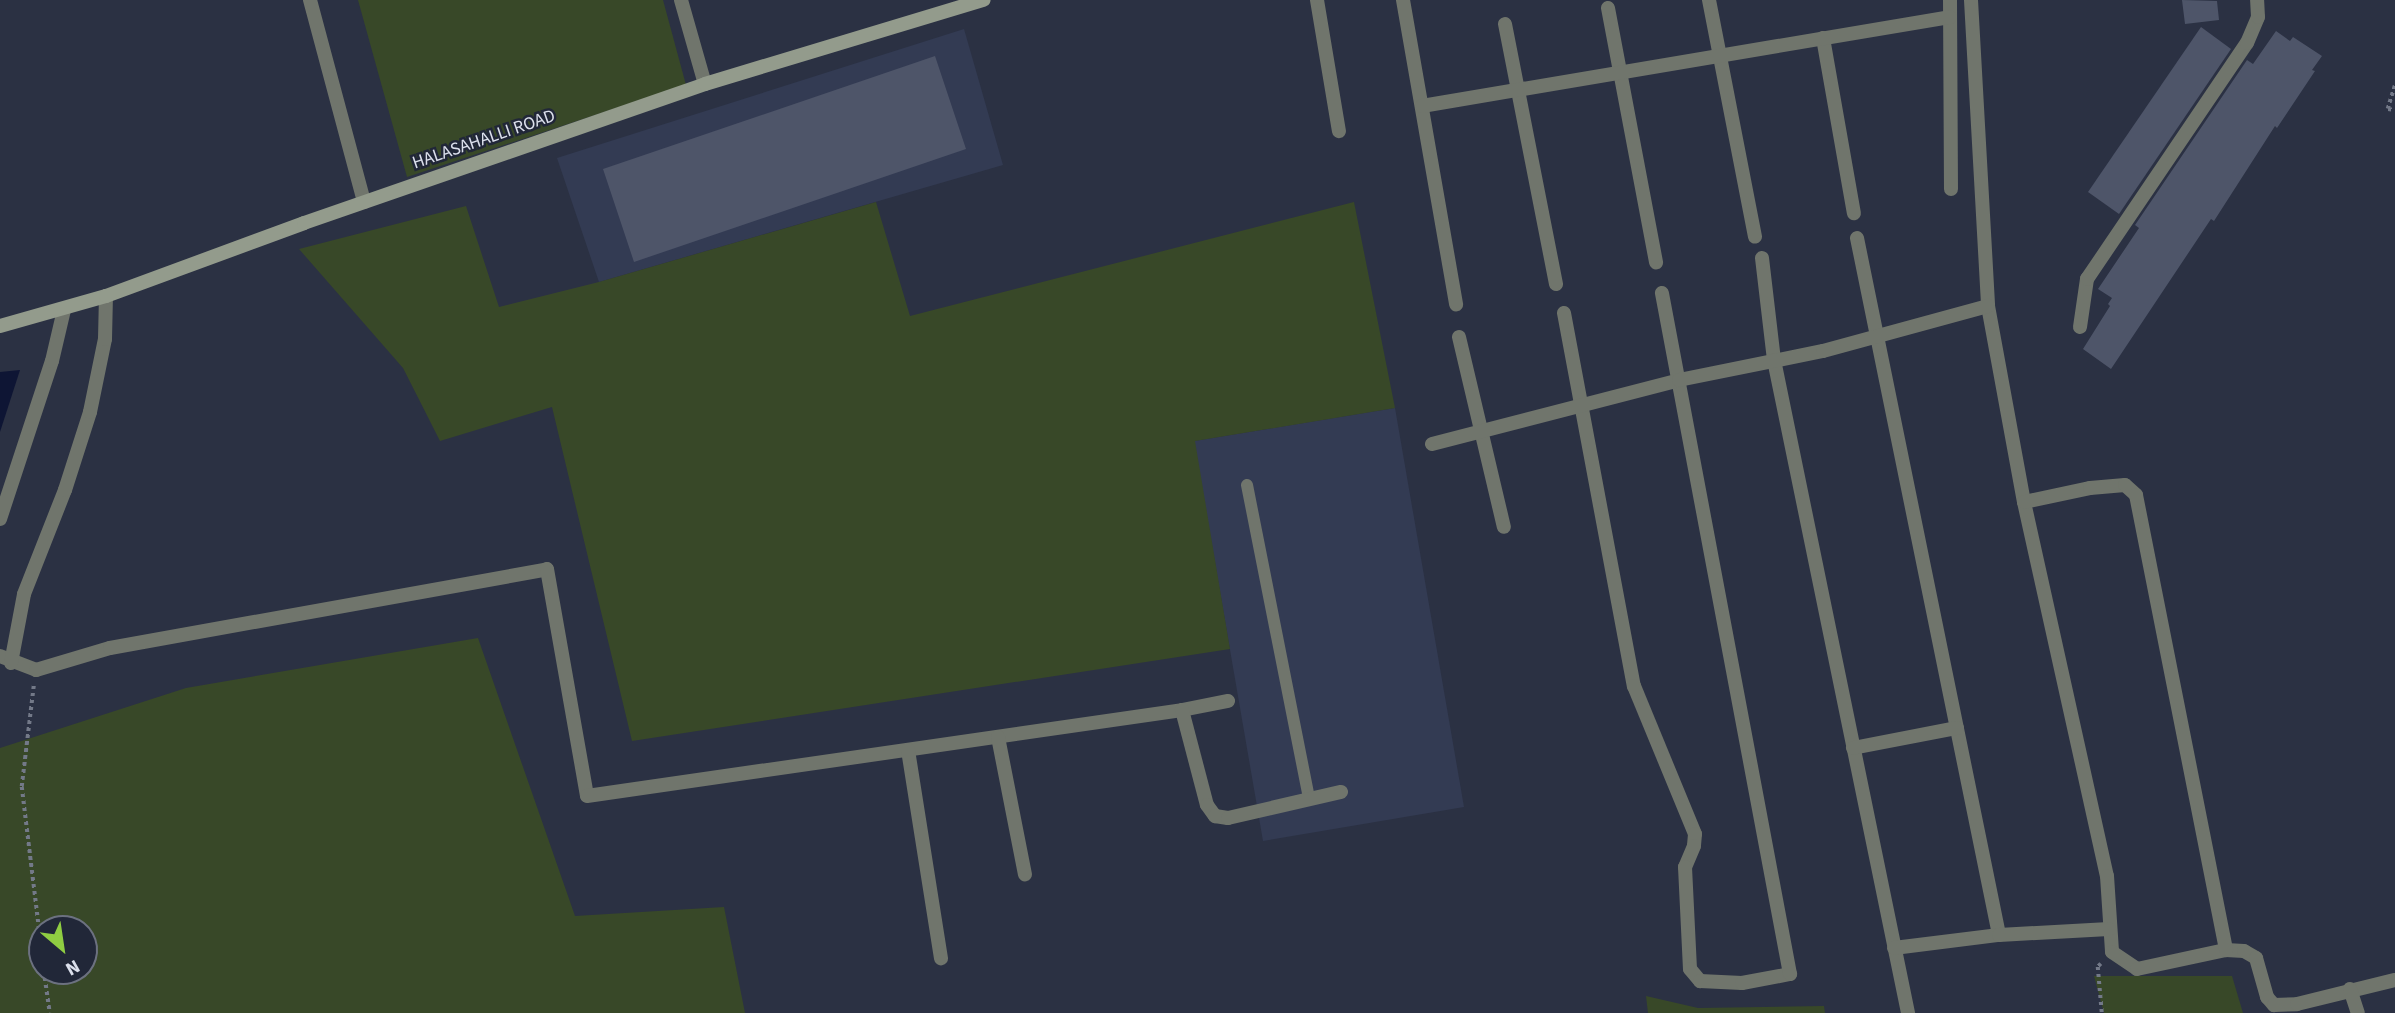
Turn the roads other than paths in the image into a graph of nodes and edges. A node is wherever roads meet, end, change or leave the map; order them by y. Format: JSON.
{"nodes":[{"id":1,"x":310,"y":0,"type":"edge"},
{"id":2,"x":681,"y":0,"type":"edge"},
{"id":3,"x":984,"y":0,"type":"edge"},
{"id":4,"x":1317,"y":0,"type":"edge"},
{"id":5,"x":1404,"y":0,"type":"edge"},
{"id":6,"x":1709,"y":0,"type":"edge"},
{"id":7,"x":1950,"y":0,"type":"edge"},
{"id":8,"x":1971,"y":0,"type":"edge"},
{"id":9,"x":2257,"y":0,"type":"edge"},
{"id":10,"x":1608,"y":8,"type":"dead end"},
{"id":11,"x":1950,"y":17,"type":"junction"},
{"id":12,"x":1505,"y":24,"type":"dead end"},
{"id":13,"x":1823,"y":38,"type":"junction"},
{"id":14,"x":1720,"y":56,"type":"junction"},
{"id":15,"x":1620,"y":73,"type":"junction"},
{"id":16,"x":705,"y":84,"type":"junction"},
{"id":17,"x":1518,"y":90,"type":"junction"},
{"id":18,"x":1422,"y":106,"type":"junction"},
{"id":19,"x":1339,"y":131,"type":"dead end"},
{"id":20,"x":1951,"y":190,"type":"dead end"},
{"id":21,"x":365,"y":202,"type":"junction"},
{"id":22,"x":1854,"y":213,"type":"dead end"},
{"id":23,"x":1755,"y":237,"type":"dead end"},
{"id":24,"x":1857,"y":238,"type":"dead end"},
{"id":25,"x":1762,"y":258,"type":"dead end"},
{"id":26,"x":1656,"y":263,"type":"dead end"},
{"id":27,"x":1556,"y":284,"type":"dead end"},
{"id":28,"x":1662,"y":293,"type":"dead end"},
{"id":29,"x":106,"y":296,"type":"junction"},
{"id":30,"x":1456,"y":304,"type":"dead end"},
{"id":31,"x":1988,"y":306,"type":"junction"},
{"id":32,"x":64,"y":310,"type":"junction"},
{"id":33,"x":1564,"y":313,"type":"dead end"},
{"id":34,"x":0,"y":326,"type":"edge"},
{"id":35,"x":2080,"y":327,"type":"dead end"},
{"id":36,"x":1459,"y":337,"type":"dead end"},
{"id":37,"x":1876,"y":337,"type":"junction"},
{"id":38,"x":1774,"y":360,"type":"junction"},
{"id":39,"x":1679,"y":380,"type":"junction"},
{"id":40,"x":1579,"y":407,"type":"junction"},
{"id":41,"x":1482,"y":432,"type":"junction"},
{"id":42,"x":1432,"y":444,"type":"dead end"},
{"id":43,"x":1247,"y":485,"type":"dead end"},
{"id":44,"x":2024,"y":502,"type":"junction"},
{"id":45,"x":0,"y":519,"type":"edge"},
{"id":46,"x":1504,"y":527,"type":"dead end"},
{"id":47,"x":5,"y":660,"type":"edge"},
{"id":48,"x":1228,"y":701,"type":"dead end"},
{"id":49,"x":1182,"y":710,"type":"junction"},
{"id":50,"x":1957,"y":728,"type":"junction"},
{"id":51,"x":998,"y":737,"type":"junction"},
{"id":52,"x":1853,"y":748,"type":"junction"},
{"id":53,"x":908,"y":750,"type":"junction"},
{"id":54,"x":1341,"y":792,"type":"dead end"},
{"id":55,"x":1309,"y":799,"type":"junction"},
{"id":56,"x":1025,"y":874,"type":"dead end"},
{"id":57,"x":2109,"y":929,"type":"junction"},
{"id":58,"x":1999,"y":935,"type":"junction"},
{"id":59,"x":1894,"y":948,"type":"junction"},
{"id":60,"x":2227,"y":950,"type":"junction"},
{"id":61,"x":941,"y":958,"type":"dead end"},
{"id":62,"x":2395,"y":980,"type":"edge"},
{"id":63,"x":2350,"y":989,"type":"junction"},
{"id":64,"x":2275,"y":1009,"type":"edge"},
{"id":65,"x":1908,"y":1013,"type":"edge"},
{"id":66,"x":2358,"y":1013,"type":"edge"}],
"edges":[{"from":1,"to":21,"type":"street"},
{"from":2,"to":16,"type":"street"},
{"from":3,"to":16,"type":"main road","name":"HALASAHALLI ROAD"},
{"from":4,"to":19,"type":"street"},
{"from":5,"to":18,"type":"street"},
{"from":6,"to":14,"type":"street"},
{"from":7,"to":11,"type":"street"},
{"from":8,"to":31,"type":"street"},
{"from":9,"to":35,"type":"street"},
{"from":10,"to":15,"type":"street"},
{"from":11,"to":13,"type":"street"},
{"from":11,"to":20,"type":"street"},
{"from":12,"to":17,"type":"street"},
{"from":13,"to":14,"type":"street"},
{"from":13,"to":22,"type":"street"},
{"from":14,"to":15,"type":"street"},
{"from":14,"to":23,"type":"street"},
{"from":15,"to":17,"type":"street"},
{"from":15,"to":26,"type":"street"},
{"from":16,"to":21,"type":"main road","name":"HALASAHALLI ROAD"},
{"from":17,"to":18,"type":"street"},
{"from":17,"to":27,"type":"street"},
{"from":18,"to":30,"type":"street"},
{"from":21,"to":29,"type":"main road","name":"HALASAHALLI ROAD"},
{"from":24,"to":37,"type":"street"},
{"from":25,"to":38,"type":"street"},
{"from":28,"to":39,"type":"street"},
{"from":29,"to":32,"type":"main road","name":"HALASAHALLI ROAD"},
{"from":29,"to":47,"type":"street"},
{"from":31,"to":37,"type":"street"},
{"from":31,"to":44,"type":"street"},
{"from":32,"to":34,"type":"main road","name":"HALASAHALLI ROAD"},
{"from":32,"to":45,"type":"street"},
{"from":33,"to":40,"type":"street"},
{"from":36,"to":41,"type":"street"},
{"from":37,"to":38,"type":"street"},
{"from":37,"to":50,"type":"street"},
{"from":38,"to":39,"type":"street"},
{"from":38,"to":52,"type":"street"},
{"from":39,"to":40,"type":"street"},
{"from":39,"to":40,"type":"street"},
{"from":40,"to":41,"type":"street"},
{"from":41,"to":42,"type":"street"},
{"from":41,"to":46,"type":"street"},
{"from":43,"to":55,"type":"lane"},
{"from":44,"to":57,"type":"street"},
{"from":44,"to":60,"type":"street"},
{"from":47,"to":53,"type":"street"},
{"from":48,"to":49,"type":"street"},
{"from":49,"to":51,"type":"street"},
{"from":49,"to":55,"type":"street"},
{"from":50,"to":52,"type":"street"},
{"from":50,"to":58,"type":"street"},
{"from":51,"to":53,"type":"street"},
{"from":51,"to":56,"type":"street"},
{"from":52,"to":59,"type":"street"},
{"from":53,"to":61,"type":"street"},
{"from":54,"to":55,"type":"street"},
{"from":57,"to":58,"type":"street"},
{"from":57,"to":60,"type":"street"},
{"from":58,"to":59,"type":"street"},
{"from":59,"to":65,"type":"street"},
{"from":60,"to":64,"type":"street"},
{"from":62,"to":63,"type":"street"},
{"from":63,"to":64,"type":"street"},
{"from":63,"to":66,"type":"street"}]}
